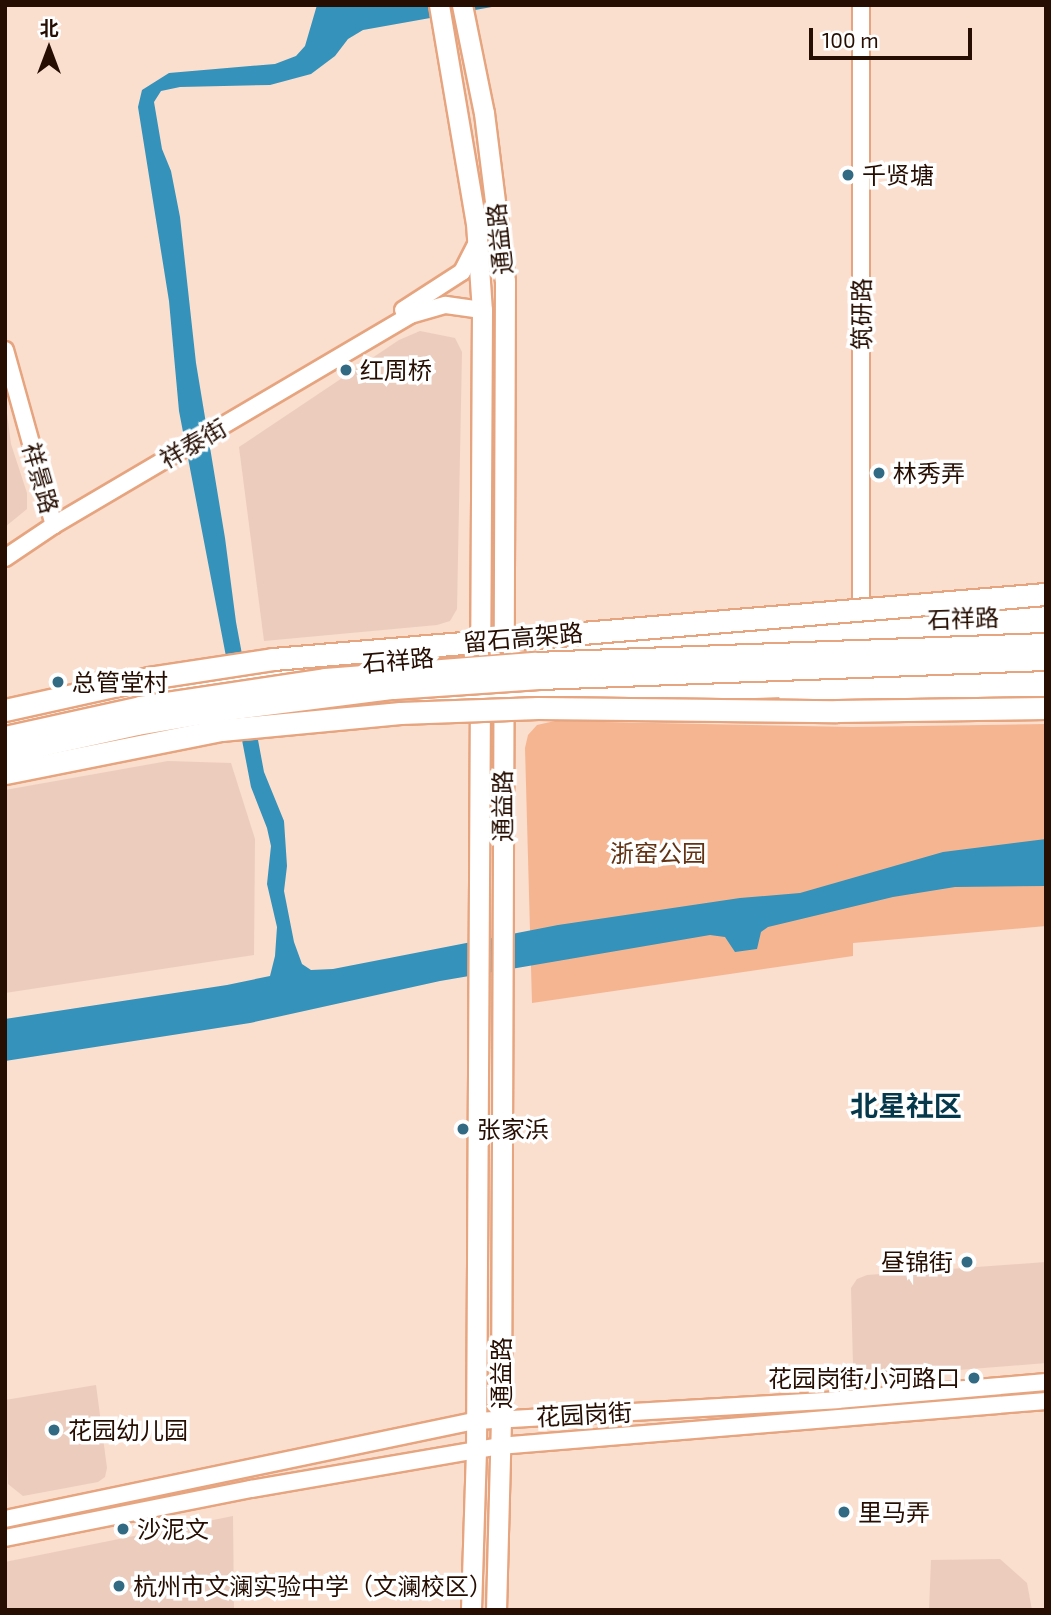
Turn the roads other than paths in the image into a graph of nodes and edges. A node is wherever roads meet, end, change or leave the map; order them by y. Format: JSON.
{"nodes":[{"id":1,"x":860,"y":5,"type":"edge"},
{"id":2,"x":463,"y":9,"type":"edge"},
{"id":3,"x":441,"y":12,"type":"edge"},
{"id":4,"x":477,"y":239,"type":"junction"},
{"id":5,"x":482,"y":310,"type":"junction"},
{"id":6,"x":382,"y":330,"type":"junction"},
{"id":7,"x":5,"y":350,"type":"edge"},
{"id":8,"x":483,"y":388,"type":"junction"},
{"id":9,"x":505,"y":423,"type":"junction"},
{"id":10,"x":54,"y":525,"type":"junction"},
{"id":11,"x":5,"y":558,"type":"edge"},
{"id":12,"x":1046,"y":594,"type":"edge"},
{"id":13,"x":1046,"y":614,"type":"edge"},
{"id":14,"x":861,"y":622,"type":"junction"},
{"id":15,"x":1046,"y":629,"type":"edge"},
{"id":16,"x":618,"y":642,"type":"junction"},
{"id":17,"x":1046,"y":644,"type":"edge"},
{"id":18,"x":503,"y":651,"type":"junction"},
{"id":19,"x":482,"y":653,"type":"junction"},
{"id":20,"x":1046,"y":659,"type":"edge"},
{"id":21,"x":1046,"y":676,"type":"edge"},
{"id":22,"x":1046,"y":690,"type":"edge"},
{"id":23,"x":646,"y":691,"type":"junction"},
{"id":24,"x":492,"y":693,"type":"junction"},
{"id":25,"x":1046,"y":708,"type":"edge"},
{"id":26,"x":5,"y":710,"type":"edge"},
{"id":27,"x":5,"y":723,"type":"edge"},
{"id":28,"x":5,"y":737,"type":"edge"},
{"id":29,"x":5,"y":753,"type":"edge"},
{"id":30,"x":5,"y":762,"type":"edge"},
{"id":31,"x":5,"y":773,"type":"edge"},
{"id":32,"x":1046,"y":1382,"type":"edge"},
{"id":33,"x":1046,"y":1401,"type":"edge"},
{"id":34,"x":501,"y":1419,"type":"junction"},
{"id":35,"x":476,"y":1421,"type":"junction"},
{"id":36,"x":499,"y":1446,"type":"junction"},
{"id":37,"x":476,"y":1450,"type":"junction"},
{"id":38,"x":5,"y":1519,"type":"edge"},
{"id":39,"x":5,"y":1538,"type":"edge"},
{"id":40,"x":471,"y":1610,"type":"edge"},
{"id":41,"x":496,"y":1610,"type":"edge"}],
"edges":[{"from":1,"to":14,"type":"street","name":"筑研路"},
{"from":2,"to":9,"type":"main road","name":"通益路"},
{"from":3,"to":4,"type":"main road","name":"通益路"},
{"from":4,"to":5,"type":"main road","name":"通益路"},
{"from":4,"to":6,"type":"street","name":"祥泰街"},
{"from":5,"to":6,"type":"street","name":"祥泰街"},
{"from":5,"to":8,"type":"main road","name":"通益路"},
{"from":6,"to":10,"type":"street","name":"祥泰街"},
{"from":7,"to":10,"type":"street","name":"祥景路"},
{"from":8,"to":9,"type":"main road"},
{"from":8,"to":19,"type":"main road","name":"通益路"},
{"from":9,"to":18,"type":"main road","name":"通益路"},
{"from":10,"to":11,"type":"street","name":"祥泰街"},
{"from":12,"to":26,"type":"highway","name":"留石高架路","bridge":true},
{"from":13,"to":14,"type":"main road","name":"石祥路"},
{"from":14,"to":16,"type":"main road","name":"石祥路"},
{"from":15,"to":16,"type":"highway"},
{"from":16,"to":18,"type":"main road","name":"石祥路"},
{"from":17,"to":28,"type":"highway","name":"留石高架路","bridge":true},
{"from":18,"to":19,"type":"main road","name":"石祥路"},
{"from":18,"to":24,"type":"main road","name":"通益路"},
{"from":19,"to":24,"type":"main road","name":"通益路"},
{"from":19,"to":27,"type":"main road","name":"石祥路"},
{"from":20,"to":29,"type":"highway","name":"留石高架路","bridge":true},
{"from":21,"to":23,"type":"highway"},
{"from":22,"to":23,"type":"main road","name":"石祥路"},
{"from":23,"to":24,"type":"main road","name":"石祥路"},
{"from":24,"to":30,"type":"main road","name":"石祥路"},
{"from":24,"to":34,"type":"main road","name":"通益路"},
{"from":24,"to":35,"type":"main road","name":"通益路"},
{"from":25,"to":31,"type":"highway","bridge":true},
{"from":32,"to":34,"type":"street","name":"花园岗街"},
{"from":33,"to":36,"type":"street","name":"花园岗街"},
{"from":34,"to":35,"type":"street","name":"花园岗街"},
{"from":34,"to":36,"type":"main road","name":"通益路"},
{"from":35,"to":37,"type":"main road","name":"通益路"},
{"from":35,"to":38,"type":"street","name":"花园岗街"},
{"from":36,"to":37,"type":"street","name":"花园岗街"},
{"from":36,"to":41,"type":"main road","name":"通益路"},
{"from":37,"to":39,"type":"street","name":"花园岗街"},
{"from":37,"to":40,"type":"main road","name":"通益路"}]}
